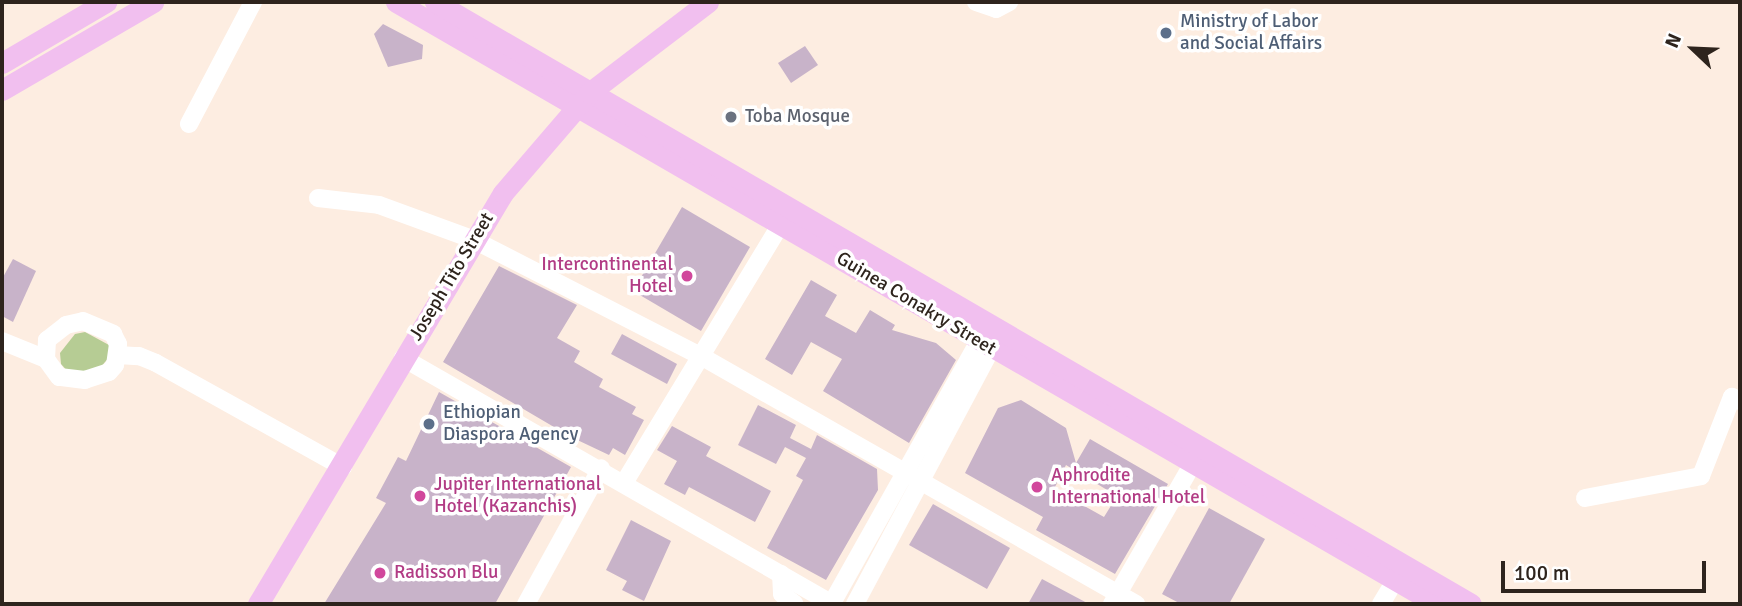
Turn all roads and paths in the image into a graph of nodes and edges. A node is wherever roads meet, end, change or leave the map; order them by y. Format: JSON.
{"nodes":[{"id":1,"x":106,"y":2,"type":"edge"},
{"id":2,"x":153,"y":2,"type":"edge"},
{"id":3,"x":253,"y":2,"type":"edge"},
{"id":4,"x":396,"y":2,"type":"edge"},
{"id":5,"x":435,"y":2,"type":"edge"},
{"id":6,"x":708,"y":2,"type":"edge"},
{"id":7,"x":976,"y":2,"type":"edge"},
{"id":8,"x":1009,"y":2,"type":"edge"},
{"id":9,"x":2,"y":63,"type":"edge"},
{"id":10,"x":2,"y":90,"type":"edge"},
{"id":11,"x":582,"y":101,"type":"junction"},
{"id":12,"x":189,"y":124,"type":"dead end"},
{"id":13,"x":318,"y":198,"type":"dead end"},
{"id":14,"x":781,"y":224,"type":"junction"},
{"id":15,"x":472,"y":239,"type":"junction"},
{"id":16,"x":848,"y":252,"type":"junction"},
{"id":17,"x":990,"y":336,"type":"junction"},
{"id":18,"x":2,"y":341,"type":"edge"},
{"id":19,"x":117,"y":355,"type":"junction"},
{"id":20,"x":699,"y":355,"type":"junction"},
{"id":21,"x":403,"y":358,"type":"junction"},
{"id":22,"x":46,"y":359,"type":"junction"},
{"id":23,"x":1740,"y":401,"type":"edge"},
{"id":24,"x":1154,"y":429,"type":"junction"},
{"id":25,"x":1192,"y":463,"type":"junction"},
{"id":26,"x":343,"y":467,"type":"junction"},
{"id":27,"x":601,"y":468,"type":"junction"},
{"id":28,"x":915,"y":476,"type":"junction"},
{"id":29,"x":624,"y":483,"type":"junction"},
{"id":30,"x":1585,"y":498,"type":"dead end"},
{"id":31,"x":781,"y":574,"type":"junction"},
{"id":32,"x":1396,"y":579,"type":"junction"},
{"id":33,"x":1115,"y":599,"type":"edge"},
{"id":34,"x":258,"y":604,"type":"edge"},
{"id":35,"x":526,"y":604,"type":"edge"},
{"id":36,"x":795,"y":604,"type":"edge"},
{"id":37,"x":832,"y":604,"type":"edge"},
{"id":38,"x":855,"y":604,"type":"edge"},
{"id":39,"x":1136,"y":604,"type":"edge"},
{"id":40,"x":1381,"y":604,"type":"edge"},
{"id":41,"x":1437,"y":604,"type":"edge"},
{"id":42,"x":1471,"y":604,"type":"edge"}],
"edges":[{"from":1,"to":9,"type":"main road"},
{"from":2,"to":10,"type":"main road"},
{"from":3,"to":12,"type":"street"},
{"from":4,"to":11,"type":"main road","name":"Guinea Conakry Street"},
{"from":5,"to":11,"type":"main road","name":"Guinea Conakry Street"},
{"from":6,"to":11,"type":"main road","name":"Joseph Tito Street"},
{"from":7,"to":8,"type":"street"},
{"from":11,"to":14,"type":"main road","name":"Guinea Conakry Street"},
{"from":11,"to":15,"type":"main road","name":"Joseph Tito Street"},
{"from":11,"to":16,"type":"main road","name":"Guinea Conakry Street"},
{"from":13,"to":15,"type":"street"},
{"from":14,"to":16,"type":"main road","name":"Guinea Conakry Street"},
{"from":14,"to":20,"type":"street"},
{"from":15,"to":20,"type":"street"},
{"from":15,"to":21,"type":"main road","name":"Joseph Tito Street"},
{"from":16,"to":17,"type":"main road","name":"Guinea Conakry Street"},
{"from":17,"to":24,"type":"main road","name":"Guinea Conakry Street"},
{"from":17,"to":28,"type":"street"},
{"from":18,"to":22,"type":"street"},
{"from":19,"to":22,"type":"street"},
{"from":19,"to":22,"type":"street"},
{"from":19,"to":26,"type":"street"},
{"from":20,"to":28,"type":"street"},
{"from":20,"to":29,"type":"street"},
{"from":21,"to":26,"type":"main road","name":"Joseph Tito Street"},
{"from":21,"to":27,"type":"street"},
{"from":23,"to":30,"type":"street"},
{"from":24,"to":25,"type":"main road","name":"Guinea Conakry Street"},
{"from":24,"to":42,"type":"main road","name":"Guinea Conakry Street"},
{"from":25,"to":32,"type":"main road","name":"Guinea Conakry Street"},
{"from":25,"to":33,"type":"street"},
{"from":26,"to":34,"type":"main road","name":"Joseph Tito Street"},
{"from":27,"to":29,"type":"street"},
{"from":27,"to":35,"type":"street"},
{"from":28,"to":33,"type":"street"},
{"from":28,"to":37,"type":"street"},
{"from":28,"to":38,"type":"street"},
{"from":29,"to":31,"type":"street"},
{"from":31,"to":36,"type":"street"},
{"from":31,"to":37,"type":"street"},
{"from":32,"to":40,"type":"street"},
{"from":32,"to":41,"type":"main road","name":"Guinea Conakry Street"},
{"from":33,"to":39,"type":"street"}]}
